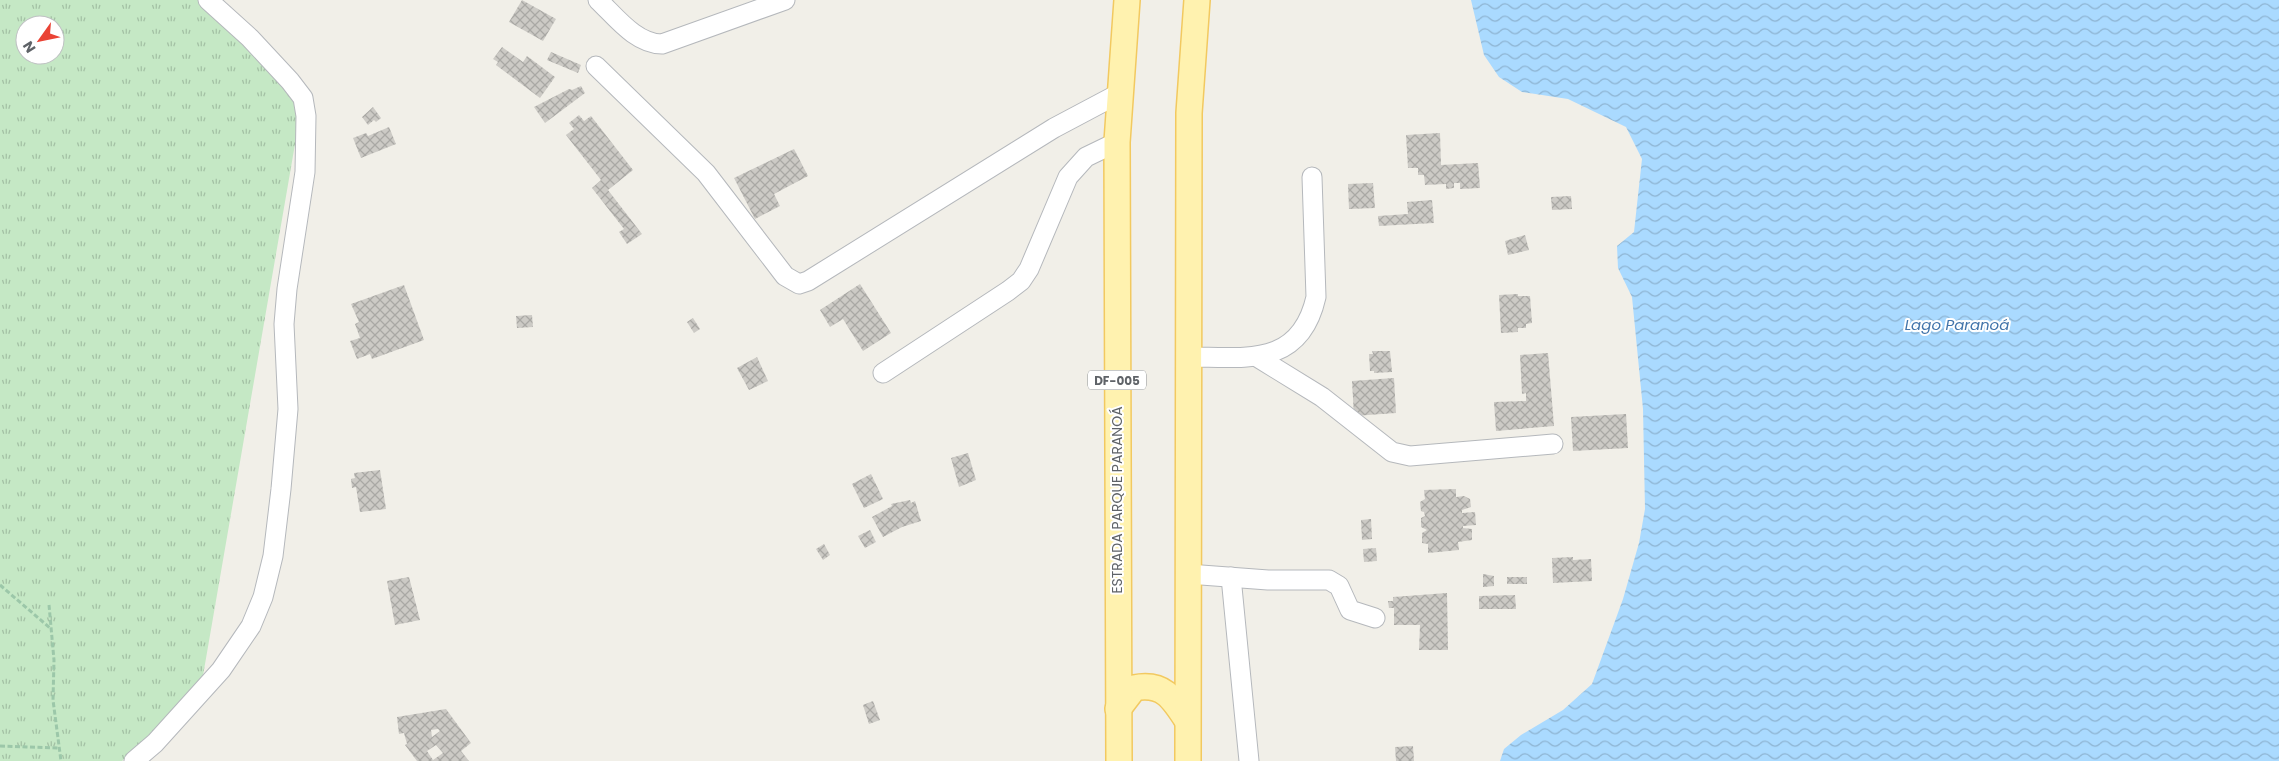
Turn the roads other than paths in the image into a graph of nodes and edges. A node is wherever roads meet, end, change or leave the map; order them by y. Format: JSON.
{"nodes":[{"id":1,"x":208,"y":0,"type":"edge"},
{"id":2,"x":598,"y":0,"type":"edge"},
{"id":3,"x":785,"y":0,"type":"edge"},
{"id":4,"x":1127,"y":0,"type":"edge"},
{"id":5,"x":1197,"y":0,"type":"edge"},
{"id":6,"x":596,"y":66,"type":"dead end"},
{"id":7,"x":1120,"y":93,"type":"junction"},
{"id":8,"x":1117,"y":142,"type":"junction"},
{"id":9,"x":1312,"y":177,"type":"dead end"},
{"id":10,"x":1188,"y":357,"type":"junction"},
{"id":11,"x":1257,"y":357,"type":"junction"},
{"id":12,"x":882,"y":373,"type":"dead end"},
{"id":13,"x":1553,"y":444,"type":"dead end"},
{"id":14,"x":1188,"y":574,"type":"junction"},
{"id":15,"x":1231,"y":577,"type":"junction"},
{"id":16,"x":1375,"y":618,"type":"dead end"},
{"id":17,"x":1118,"y":709,"type":"junction"},
{"id":18,"x":1187,"y":720,"type":"junction"},
{"id":19,"x":134,"y":761,"type":"edge"},
{"id":20,"x":1119,"y":761,"type":"edge"},
{"id":21,"x":1188,"y":761,"type":"edge"},
{"id":22,"x":1250,"y":761,"type":"edge"}],
"edges":[{"from":1,"to":19,"type":"street"},
{"from":2,"to":3,"type":"street"},
{"from":4,"to":7,"type":"main road","name":"ESTRADA PARQUE PARANOÁ","number":"DF-005"},
{"from":5,"to":10,"type":"main road"},
{"from":6,"to":7,"type":"street"},
{"from":7,"to":8,"type":"main road","name":"ESTRADA PARQUE PARANOÁ","number":"DF-005"},
{"from":8,"to":12,"type":"street"},
{"from":8,"to":17,"type":"main road","name":"ESTRADA PARQUE PARANOÁ","number":"DF-005"},
{"from":9,"to":11,"type":"street"},
{"from":10,"to":11,"type":"street"},
{"from":10,"to":14,"type":"main road"},
{"from":11,"to":13,"type":"street"},
{"from":14,"to":15,"type":"street"},
{"from":14,"to":18,"type":"main road"},
{"from":15,"to":16,"type":"street"},
{"from":15,"to":22,"type":"street"},
{"from":17,"to":18,"type":"main road"},
{"from":17,"to":20,"type":"main road","name":"ESTRADA PARQUE PARANOÁ","number":"DF-005"},
{"from":18,"to":21,"type":"main road"}]}
